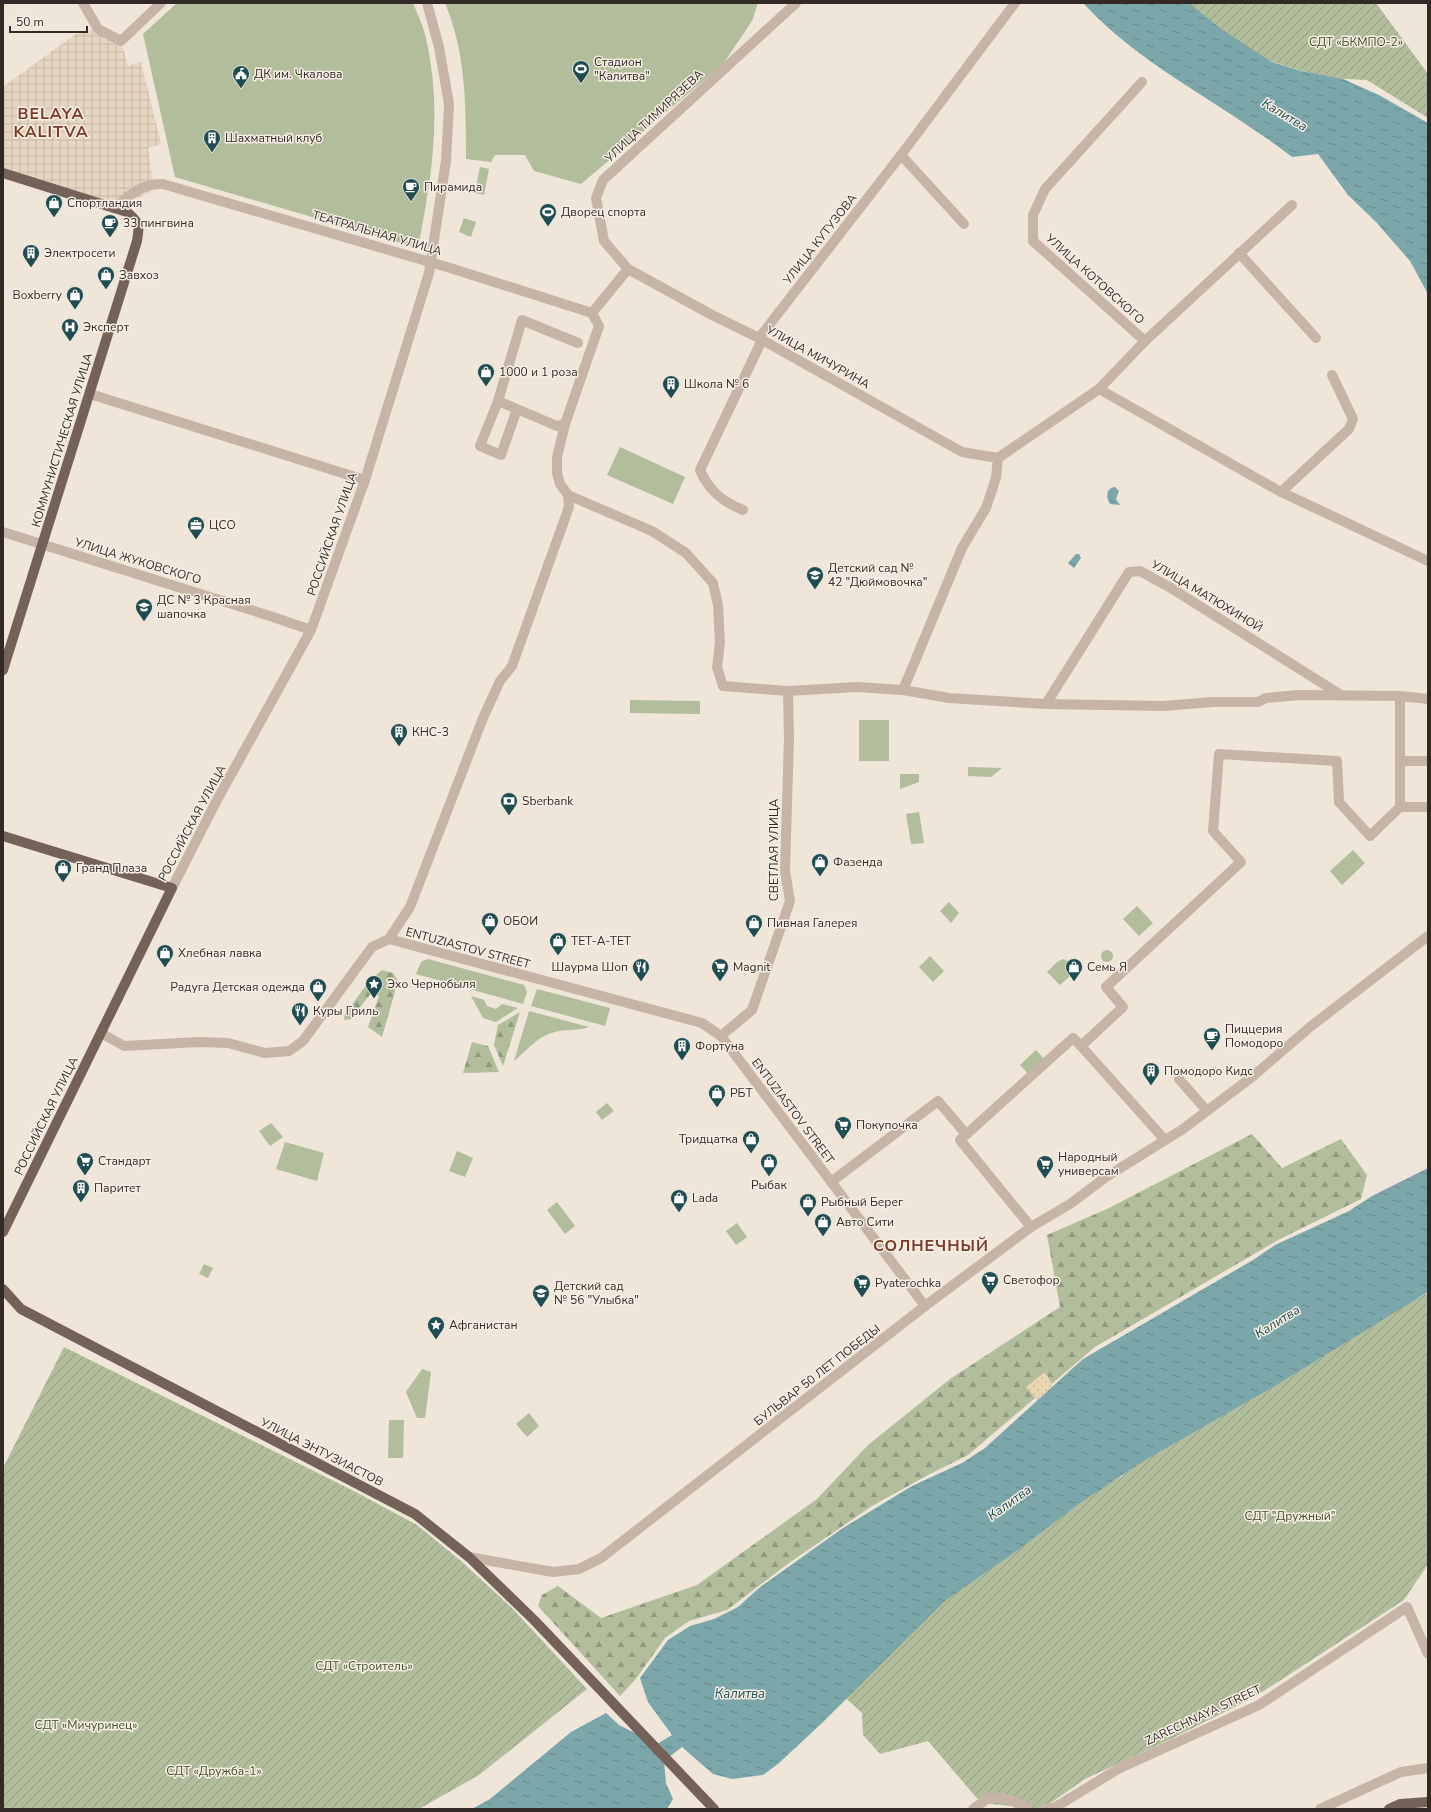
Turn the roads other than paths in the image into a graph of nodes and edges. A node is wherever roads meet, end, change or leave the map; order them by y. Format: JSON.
{"nodes":[{"id":1,"x":83,"y":3,"type":"edge"},
{"id":2,"x":161,"y":3,"type":"edge"},
{"id":3,"x":427,"y":3,"type":"edge"},
{"id":4,"x":796,"y":3,"type":"edge"},
{"id":5,"x":1015,"y":3,"type":"edge"},
{"id":6,"x":1142,"y":82,"type":"dead end"},
{"id":7,"x":901,"y":155,"type":"junction"},
{"id":8,"x":3,"y":173,"type":"edge"},
{"id":9,"x":1292,"y":205,"type":"dead end"},
{"id":10,"x":114,"y":208,"type":"junction"},
{"id":11,"x":964,"y":224,"type":"dead end"},
{"id":12,"x":1239,"y":253,"type":"junction"},
{"id":13,"x":430,"y":263,"type":"junction"},
{"id":14,"x":628,"y":269,"type":"junction"},
{"id":15,"x":592,"y":312,"type":"junction"},
{"id":16,"x":1316,"y":338,"type":"dead end"},
{"id":17,"x":761,"y":339,"type":"junction"},
{"id":18,"x":1145,"y":341,"type":"junction"},
{"id":19,"x":578,"y":343,"type":"dead end"},
{"id":20,"x":1332,"y":375,"type":"dead end"},
{"id":21,"x":1099,"y":389,"type":"junction"},
{"id":22,"x":90,"y":394,"type":"junction"},
{"id":23,"x":498,"y":401,"type":"junction"},
{"id":24,"x":517,"y":409,"type":"junction"},
{"id":25,"x":566,"y":424,"type":"junction"},
{"id":26,"x":998,"y":458,"type":"junction"},
{"id":27,"x":365,"y":480,"type":"junction"},
{"id":28,"x":1282,"y":492,"type":"junction"},
{"id":29,"x":568,"y":495,"type":"junction"},
{"id":30,"x":743,"y":510,"type":"dead end"},
{"id":31,"x":3,"y":532,"type":"edge"},
{"id":32,"x":43,"y":545,"type":"junction"},
{"id":33,"x":1428,"y":561,"type":"edge"},
{"id":34,"x":311,"y":630,"type":"junction"},
{"id":35,"x":3,"y":670,"type":"edge"},
{"id":36,"x":903,"y":690,"type":"junction"},
{"id":37,"x":788,"y":691,"type":"junction"},
{"id":38,"x":1341,"y":695,"type":"junction"},
{"id":39,"x":1400,"y":696,"type":"junction"},
{"id":40,"x":1428,"y":699,"type":"edge"},
{"id":41,"x":1046,"y":704,"type":"junction"},
{"id":42,"x":1400,"y":761,"type":"junction"},
{"id":43,"x":1428,"y":761,"type":"edge"},
{"id":44,"x":1400,"y":807,"type":"junction"},
{"id":45,"x":1428,"y":807,"type":"edge"},
{"id":46,"x":3,"y":836,"type":"edge"},
{"id":47,"x":172,"y":888,"type":"junction"},
{"id":48,"x":1428,"y":936,"type":"edge"},
{"id":49,"x":389,"y":940,"type":"junction"},
{"id":50,"x":101,"y":1033,"type":"junction"},
{"id":51,"x":720,"y":1036,"type":"junction"},
{"id":52,"x":1081,"y":1046,"type":"junction"},
{"id":53,"x":1179,"y":1079,"type":"dead end"},
{"id":54,"x":1207,"y":1111,"type":"junction"},
{"id":55,"x":966,"y":1134,"type":"junction"},
{"id":56,"x":1165,"y":1140,"type":"junction"},
{"id":57,"x":831,"y":1182,"type":"junction"},
{"id":58,"x":1031,"y":1227,"type":"junction"},
{"id":59,"x":3,"y":1232,"type":"edge"},
{"id":60,"x":3,"y":1289,"type":"edge"},
{"id":61,"x":925,"y":1306,"type":"junction"},
{"id":62,"x":469,"y":1557,"type":"junction"},
{"id":63,"x":1428,"y":1654,"type":"edge"},
{"id":64,"x":1428,"y":1768,"type":"edge"},
{"id":65,"x":1428,"y":1802,"type":"edge"},
{"id":66,"x":714,"y":1809,"type":"edge"},
{"id":67,"x":973,"y":1809,"type":"edge"},
{"id":68,"x":1028,"y":1809,"type":"edge"},
{"id":69,"x":1044,"y":1809,"type":"edge"},
{"id":70,"x":1320,"y":1809,"type":"edge"},
{"id":71,"x":1389,"y":1809,"type":"edge"}],
"edges":[{"from":1,"to":2,"type":"street"},
{"from":3,"to":13,"type":"street","name":"РОССИЙСКАЯ УЛИЦА"},
{"from":4,"to":14,"type":"street","name":"УЛИЦА ТИМИРЯЗЕВА"},
{"from":5,"to":7,"type":"street","name":"УЛИЦА КУТУЗОВА"},
{"from":6,"to":18,"type":"street","name":"УЛИЦА КОТОВСКОГО"},
{"from":7,"to":11,"type":"street"},
{"from":7,"to":17,"type":"street","name":"УЛИЦА КУТУЗОВА"},
{"from":8,"to":10,"type":"main road"},
{"from":9,"to":12,"type":"street"},
{"from":10,"to":13,"type":"street","name":"ТЕАТРАЛЬНАЯ УЛИЦА"},
{"from":10,"to":22,"type":"main road","name":"КОММУНИСТИЧЕСКАЯ УЛИЦА"},
{"from":12,"to":16,"type":"street"},
{"from":12,"to":18,"type":"street"},
{"from":13,"to":15,"type":"street","name":"ТЕАТРАЛЬНАЯ УЛИЦА"},
{"from":13,"to":27,"type":"street","name":"РОССИЙСКАЯ УЛИЦА"},
{"from":14,"to":15,"type":"street"},
{"from":14,"to":17,"type":"street","name":"УЛИЦА МИЧУРИНА"},
{"from":15,"to":25,"type":"street"},
{"from":17,"to":26,"type":"street","name":"УЛИЦА МИЧУРИНА"},
{"from":17,"to":30,"type":"street","name":"УЛИЦА КУТУЗОВА"},
{"from":18,"to":21,"type":"street"},
{"from":19,"to":23,"type":"street"},
{"from":20,"to":28,"type":"street"},
{"from":21,"to":26,"type":"street"},
{"from":21,"to":28,"type":"street"},
{"from":22,"to":27,"type":"street"},
{"from":22,"to":32,"type":"main road","name":"КОММУНИСТИЧЕСКАЯ УЛИЦА"},
{"from":23,"to":24,"type":"street"},
{"from":23,"to":24,"type":"street"},
{"from":24,"to":25,"type":"street"},
{"from":25,"to":29,"type":"street"},
{"from":26,"to":36,"type":"street"},
{"from":27,"to":34,"type":"street","name":"РОССИЙСКАЯ УЛИЦА"},
{"from":28,"to":33,"type":"street"},
{"from":29,"to":37,"type":"street"},
{"from":29,"to":49,"type":"street"},
{"from":31,"to":32,"type":"street","name":"УЛИЦА ЖУКОВСКОГО"},
{"from":32,"to":34,"type":"street","name":"УЛИЦА ЖУКОВСКОГО"},
{"from":32,"to":35,"type":"main road","name":"КОММУНИСТИЧЕСКАЯ УЛИЦА"},
{"from":34,"to":47,"type":"street","name":"РОССИЙСКАЯ УЛИЦА"},
{"from":36,"to":37,"type":"street"},
{"from":36,"to":41,"type":"street"},
{"from":37,"to":51,"type":"street","name":"СВЕТЛАЯ УЛИЦА"},
{"from":38,"to":39,"type":"street"},
{"from":38,"to":41,"type":"street"},
{"from":38,"to":41,"type":"street","name":"УЛИЦА МАТЮХИНОЙ"},
{"from":39,"to":40,"type":"street"},
{"from":39,"to":42,"type":"street"},
{"from":42,"to":43,"type":"street"},
{"from":42,"to":44,"type":"street"},
{"from":44,"to":45,"type":"street"},
{"from":44,"to":52,"type":"street"},
{"from":46,"to":47,"type":"main road"},
{"from":47,"to":50,"type":"main road","name":"РОССИЙСКАЯ УЛИЦА"},
{"from":48,"to":54,"type":"street","name":"БУЛЬВАР 50 ЛЕТ ПОБЕДЫ"},
{"from":49,"to":50,"type":"street"},
{"from":49,"to":51,"type":"street","name":"ENTUZIASTOV STREET"},
{"from":50,"to":59,"type":"main road","name":"РОССИЙСКАЯ УЛИЦА"},
{"from":51,"to":57,"type":"street","name":"ENTUZIASTOV STREET"},
{"from":52,"to":55,"type":"street"},
{"from":52,"to":56,"type":"street"},
{"from":53,"to":54,"type":"street"},
{"from":54,"to":56,"type":"street","name":"БУЛЬВАР 50 ЛЕТ ПОБЕДЫ"},
{"from":55,"to":57,"type":"street"},
{"from":55,"to":58,"type":"street"},
{"from":56,"to":58,"type":"street","name":"БУЛЬВАР 50 ЛЕТ ПОБЕДЫ"},
{"from":57,"to":61,"type":"street","name":"ENTUZIASTOV STREET"},
{"from":58,"to":61,"type":"street","name":"БУЛЬВАР 50 ЛЕТ ПОБЕДЫ"},
{"from":60,"to":62,"type":"main road","name":"УЛИЦА ЭНТУЗИАСТОВ"},
{"from":61,"to":62,"type":"street","name":"БУЛЬВАР 50 ЛЕТ ПОБЕДЫ"},
{"from":62,"to":66,"type":"main road","name":"УЛИЦА ЭНТУЗИАСТОВ"},
{"from":63,"to":69,"type":"street","name":"ZARECHNAYA STREET"},
{"from":64,"to":70,"type":"street"},
{"from":65,"to":71,"type":"main road"},
{"from":67,"to":68,"type":"street"}]}
